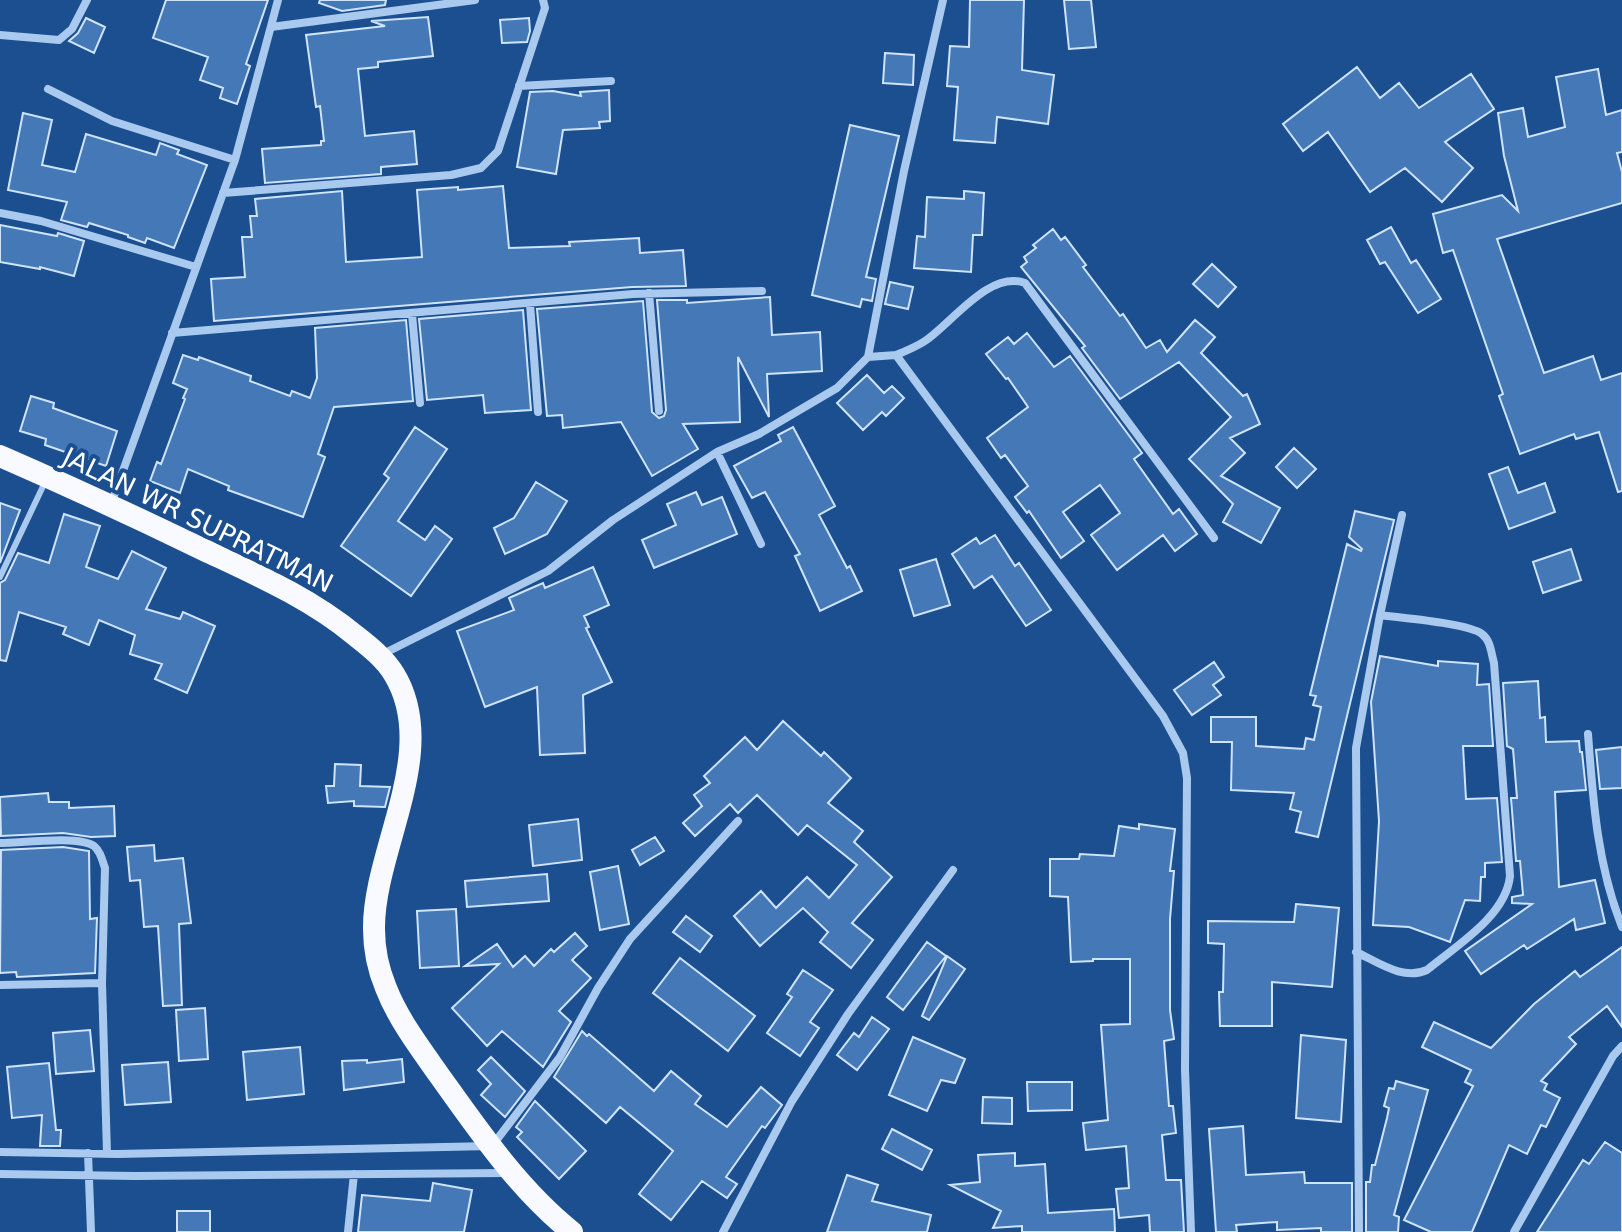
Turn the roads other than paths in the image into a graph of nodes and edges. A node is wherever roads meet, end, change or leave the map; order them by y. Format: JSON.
{"nodes":[{"id":1,"x":87,"y":0,"type":"edge"},
{"id":2,"x":278,"y":0,"type":"edge"},
{"id":3,"x":475,"y":0,"type":"edge"},
{"id":4,"x":543,"y":0,"type":"edge"},
{"id":5,"x":943,"y":0,"type":"edge"},
{"id":6,"x":271,"y":27,"type":"junction"},
{"id":7,"x":0,"y":35,"type":"edge"},
{"id":8,"x":611,"y":81,"type":"dead end"},
{"id":9,"x":519,"y":86,"type":"junction"},
{"id":10,"x":48,"y":89,"type":"dead end"},
{"id":11,"x":235,"y":160,"type":"junction"},
{"id":12,"x":223,"y":193,"type":"junction"},
{"id":13,"x":0,"y":213,"type":"edge"},
{"id":14,"x":196,"y":267,"type":"junction"},
{"id":15,"x":762,"y":291,"type":"dead end"},
{"id":16,"x":649,"y":293,"type":"junction"},
{"id":17,"x":530,"y":304,"type":"junction"},
{"id":18,"x":412,"y":314,"type":"junction"},
{"id":19,"x":172,"y":333,"type":"junction"},
{"id":20,"x":896,"y":355,"type":"junction"},
{"id":21,"x":868,"y":357,"type":"junction"},
{"id":22,"x":420,"y":403,"type":"dead end"},
{"id":23,"x":659,"y":411,"type":"dead end"},
{"id":24,"x":538,"y":412,"type":"dead end"},
{"id":25,"x":717,"y":452,"type":"junction"},
{"id":26,"x":0,"y":456,"type":"edge"},
{"id":27,"x":47,"y":477,"type":"junction"},
{"id":28,"x":111,"y":505,"type":"junction"},
{"id":29,"x":1402,"y":515,"type":"dead end"},
{"id":30,"x":1214,"y":538,"type":"dead end"},
{"id":31,"x":761,"y":544,"type":"dead end"},
{"id":32,"x":0,"y":577,"type":"edge"},
{"id":33,"x":1380,"y":615,"type":"junction"},
{"id":34,"x":380,"y":656,"type":"junction"},
{"id":35,"x":1588,"y":734,"type":"dead end"},
{"id":36,"x":738,"y":821,"type":"dead end"},
{"id":37,"x":0,"y":843,"type":"edge"},
{"id":38,"x":953,"y":870,"type":"dead end"},
{"id":39,"x":1622,"y":927,"type":"edge"},
{"id":40,"x":1356,"y":952,"type":"junction"},
{"id":41,"x":102,"y":983,"type":"junction"},
{"id":42,"x":0,"y":985,"type":"edge"},
{"id":43,"x":1622,"y":1046,"type":"edge"},
{"id":44,"x":492,"y":1146,"type":"junction"},
{"id":45,"x":0,"y":1152,"type":"edge"},
{"id":46,"x":88,"y":1153,"type":"junction"},
{"id":47,"x":107,"y":1153,"type":"junction"},
{"id":48,"x":512,"y":1173,"type":"junction"},
{"id":49,"x":0,"y":1174,"type":"edge"},
{"id":50,"x":354,"y":1174,"type":"junction"},
{"id":51,"x":89,"y":1175,"type":"junction"},
{"id":52,"x":91,"y":1232,"type":"edge"},
{"id":53,"x":348,"y":1232,"type":"edge"},
{"id":54,"x":572,"y":1232,"type":"edge"},
{"id":55,"x":723,"y":1232,"type":"edge"},
{"id":56,"x":1191,"y":1232,"type":"edge"},
{"id":57,"x":1359,"y":1232,"type":"edge"},
{"id":58,"x":1514,"y":1232,"type":"edge"}],
"edges":[{"from":1,"to":7,"type":"street"},
{"from":2,"to":6,"type":"street"},
{"from":3,"to":6,"type":"street"},
{"from":4,"to":9,"type":"street"},
{"from":5,"to":21,"type":"street"},
{"from":6,"to":11,"type":"street"},
{"from":8,"to":9,"type":"street"},
{"from":9,"to":12,"type":"street"},
{"from":10,"to":11,"type":"street"},
{"from":11,"to":12,"type":"street"},
{"from":12,"to":14,"type":"street"},
{"from":13,"to":14,"type":"street"},
{"from":14,"to":19,"type":"street"},
{"from":15,"to":16,"type":"street"},
{"from":16,"to":17,"type":"street"},
{"from":16,"to":23,"type":"street"},
{"from":17,"to":18,"type":"street"},
{"from":17,"to":24,"type":"street"},
{"from":18,"to":19,"type":"street"},
{"from":18,"to":22,"type":"street"},
{"from":19,"to":28,"type":"street"},
{"from":20,"to":21,"type":"street"},
{"from":20,"to":30,"type":"street"},
{"from":20,"to":56,"type":"street"},
{"from":21,"to":25,"type":"street"},
{"from":25,"to":31,"type":"street"},
{"from":25,"to":34,"type":"street"},
{"from":26,"to":27,"type":"highway","name":"JALAN WR SUPRATMAN"},
{"from":27,"to":28,"type":"highway","name":"JALAN WR SUPRATMAN"},
{"from":27,"to":32,"type":"lane"},
{"from":28,"to":34,"type":"highway","name":"JALAN WR SUPRATMAN"},
{"from":29,"to":33,"type":"street"},
{"from":33,"to":40,"type":"street"},
{"from":33,"to":40,"type":"street"},
{"from":34,"to":44,"type":"highway","name":"JALAN WR SUPRATMAN"},
{"from":35,"to":39,"type":"street"},
{"from":36,"to":44,"type":"street"},
{"from":37,"to":41,"type":"street"},
{"from":38,"to":55,"type":"street"},
{"from":40,"to":57,"type":"street"},
{"from":41,"to":42,"type":"street"},
{"from":41,"to":47,"type":"street"},
{"from":43,"to":58,"type":"street"},
{"from":44,"to":47,"type":"street"},
{"from":44,"to":48,"type":"highway","name":"JALAN WR SUPRATMAN"},
{"from":45,"to":46,"type":"street"},
{"from":46,"to":47,"type":"street"},
{"from":46,"to":51,"type":"street"},
{"from":48,"to":50,"type":"street"},
{"from":48,"to":54,"type":"highway","name":"JALAN WR SUPRATMAN"},
{"from":49,"to":51,"type":"street"},
{"from":50,"to":51,"type":"street"},
{"from":50,"to":53,"type":"street"},
{"from":51,"to":52,"type":"street"}]}
